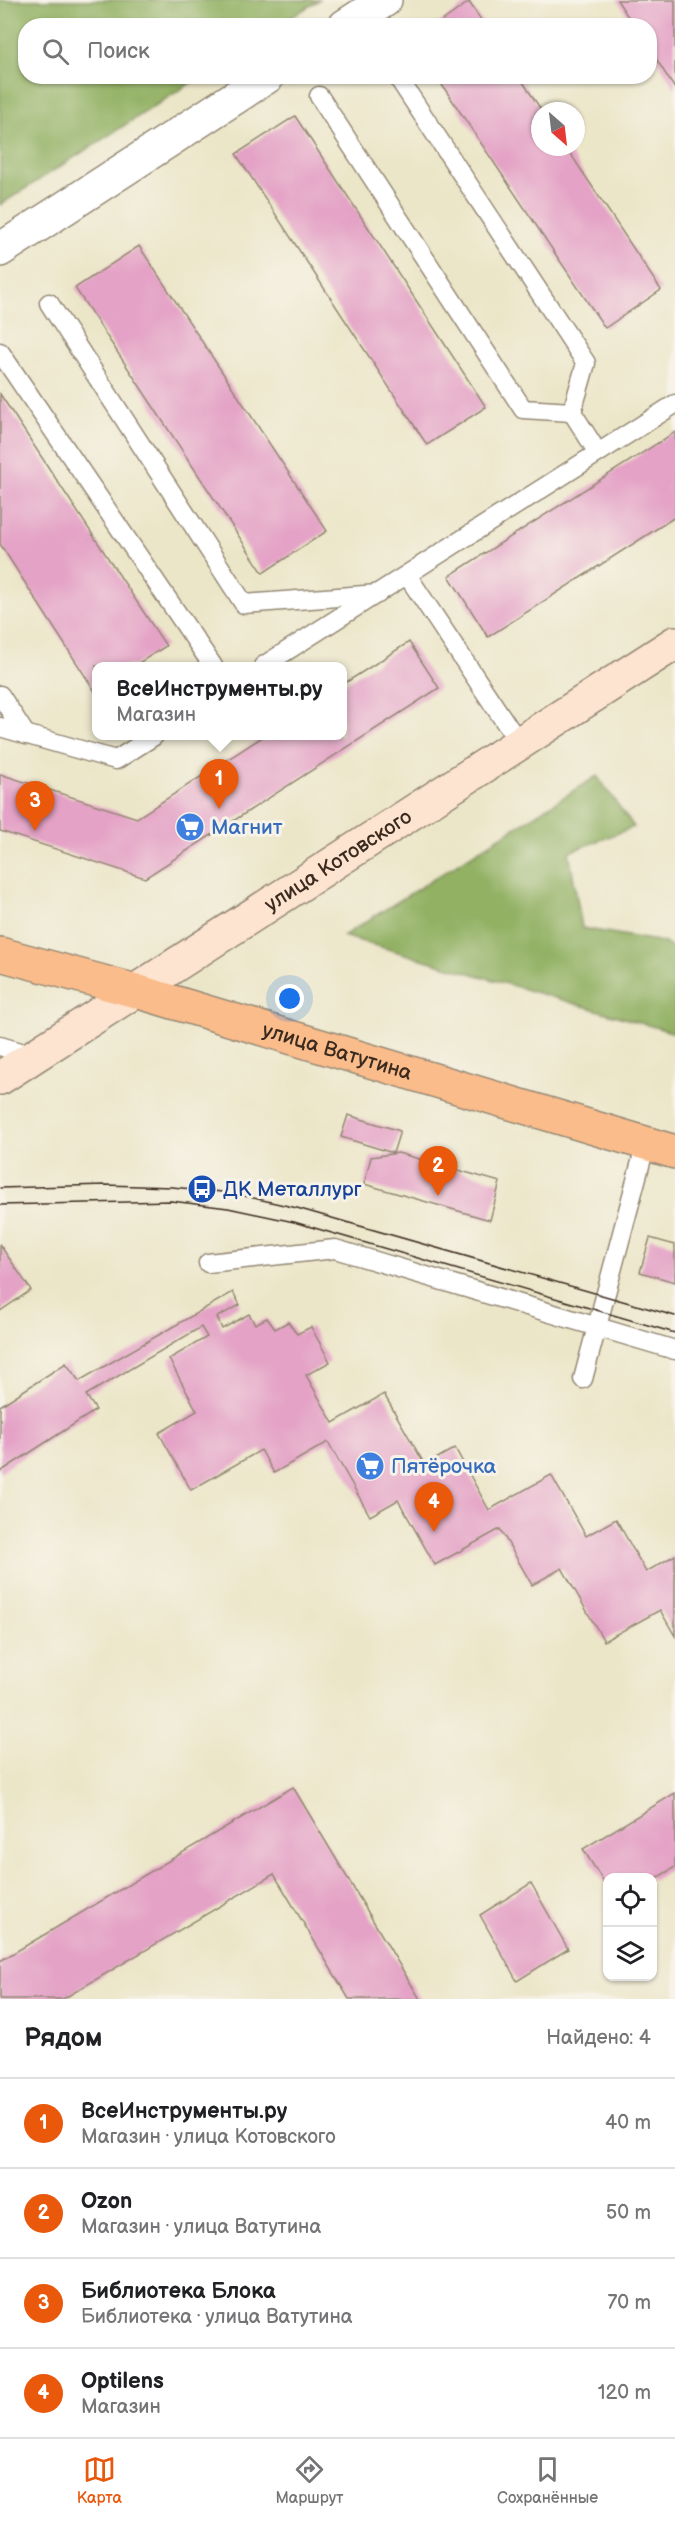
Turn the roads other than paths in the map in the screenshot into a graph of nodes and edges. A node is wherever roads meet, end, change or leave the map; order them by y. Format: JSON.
{"nodes":[{"id":1,"x":385,"y":0,"type":"edge"},
{"id":2,"x":357,"y":18,"type":"edge"},
{"id":3,"x":256,"y":84,"type":"edge"},
{"id":4,"x":402,"y":84,"type":"edge"},
{"id":5,"x":319,"y":96,"type":"dead end"},
{"id":6,"x":0,"y":250,"type":"edge"},
{"id":7,"x":49,"y":303,"type":"dead end"},
{"id":8,"x":0,"y":352,"type":"edge"},
{"id":9,"x":675,"y":404,"type":"edge"},
{"id":10,"x":572,"y":412,"type":"junction"},
{"id":11,"x":598,"y":453,"type":"junction"},
{"id":12,"x":407,"y":575,"type":"junction"},
{"id":13,"x":378,"y":594,"type":"junction"},
{"id":14,"x":675,"y":643,"type":"edge"},
{"id":15,"x":210,"y":662,"type":"edge"},
{"id":16,"x":269,"y":662,"type":"edge"},
{"id":17,"x":0,"y":694,"type":"edge"},
{"id":18,"x":0,"y":728,"type":"edge"},
{"id":19,"x":26,"y":735,"type":"junction"},
{"id":20,"x":146,"y":740,"type":"edge"},
{"id":21,"x":519,"y":743,"type":"junction"},
{"id":22,"x":0,"y":954,"type":"edge"},
{"id":23,"x":136,"y":992,"type":"junction"},
{"id":24,"x":0,"y":1046,"type":"edge"},
{"id":25,"x":34,"y":1056,"type":"junction"},
{"id":26,"x":0,"y":1078,"type":"edge"},
{"id":27,"x":660,"y":1147,"type":"edge"},
{"id":28,"x":208,"y":1263,"type":"dead end"},
{"id":29,"x":597,"y":1328,"type":"junction"},
{"id":30,"x":675,"y":1350,"type":"edge"},
{"id":31,"x":583,"y":1379,"type":"dead end"}],
"edges":[{"from":1,"to":2,"type":"street"},
{"from":3,"to":6,"type":"street"},
{"from":4,"to":10,"type":"lane"},
{"from":5,"to":10,"type":"lane"},
{"from":7,"to":13,"type":"lane"},
{"from":8,"to":15,"type":"lane"},
{"from":9,"to":11,"type":"lane"},
{"from":10,"to":11,"type":"lane"},
{"from":11,"to":12,"type":"lane"},
{"from":12,"to":13,"type":"lane"},
{"from":12,"to":21,"type":"lane"},
{"from":13,"to":16,"type":"lane"},
{"from":14,"to":21,"type":"main road","name":"улица Котовского"},
{"from":17,"to":19,"type":"lane"},
{"from":18,"to":19,"type":"lane"},
{"from":19,"to":20,"type":"lane"},
{"from":21,"to":23,"type":"main road","name":"улица Котовского"},
{"from":22,"to":23,"type":"main road","name":"улица Ватутина"},
{"from":23,"to":25,"type":"main road","name":"улица Котовского"},
{"from":23,"to":27,"type":"main road","name":"улица Ватутина"},
{"from":24,"to":25,"type":"lane"},
{"from":25,"to":26,"type":"main road","name":"улица Котовского"},
{"from":27,"to":29,"type":"lane"},
{"from":28,"to":29,"type":"lane"},
{"from":29,"to":30,"type":"lane"},
{"from":29,"to":31,"type":"lane"}]}
